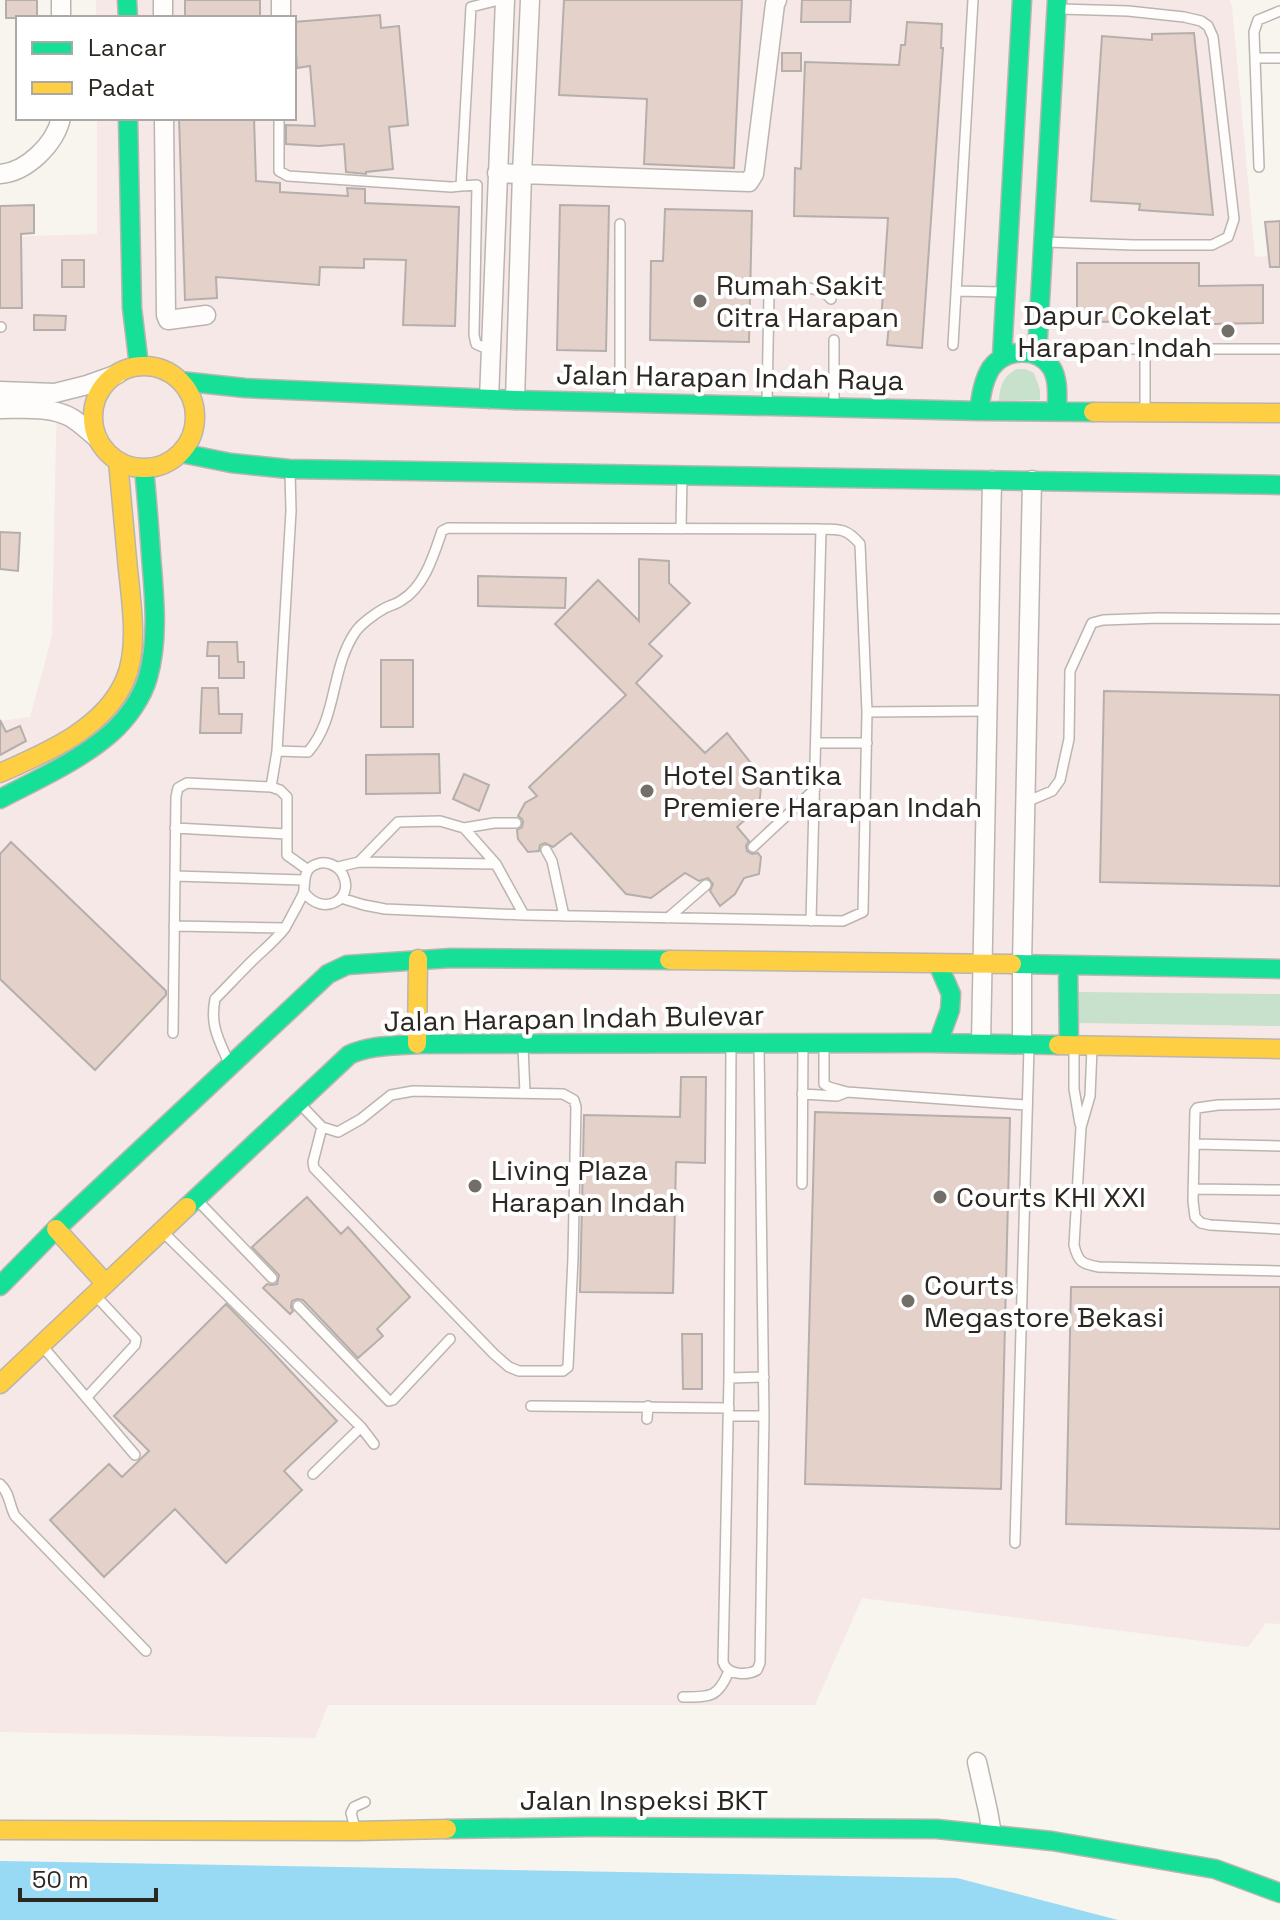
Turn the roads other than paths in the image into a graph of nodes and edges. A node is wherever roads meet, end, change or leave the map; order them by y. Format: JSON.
{"nodes":[{"id":1,"x":499,"y":0,"type":"edge"},
{"id":2,"x":505,"y":0,"type":"edge"},
{"id":3,"x":530,"y":0,"type":"edge"},
{"id":4,"x":973,"y":0,"type":"edge"},
{"id":5,"x":774,"y":1,"type":"edge"},
{"id":6,"x":1022,"y":3,"type":"edge"},
{"id":7,"x":1057,"y":4,"type":"edge"},
{"id":8,"x":1280,"y":11,"type":"edge"},
{"id":9,"x":1255,"y":58,"type":"junction"},
{"id":10,"x":1280,"y":58,"type":"edge"},
{"id":11,"x":60,"y":120,"type":"edge"},
{"id":12,"x":128,"y":120,"type":"edge"},
{"id":13,"x":164,"y":120,"type":"edge"},
{"id":14,"x":279,"y":120,"type":"edge"},
{"id":15,"x":1259,"y":167,"type":"dead end"},
{"id":16,"x":0,"y":174,"type":"edge"},
{"id":17,"x":522,"y":174,"type":"junction"},
{"id":18,"x":497,"y":178,"type":"junction"},
{"id":19,"x":477,"y":185,"type":"junction"},
{"id":20,"x":461,"y":186,"type":"junction"},
{"id":21,"x":620,"y":224,"type":"dead end"},
{"id":22,"x":1044,"y":242,"type":"junction"},
{"id":23,"x":956,"y":291,"type":"junction"},
{"id":24,"x":1006,"y":292,"type":"junction"},
{"id":25,"x":831,"y":299,"type":"dead end"},
{"id":26,"x":206,"y":315,"type":"dead end"},
{"id":27,"x":834,"y":340,"type":"dead end"},
{"id":28,"x":953,"y":345,"type":"dead end"},
{"id":29,"x":491,"y":347,"type":"junction"},
{"id":30,"x":1083,"y":349,"type":"dead end"},
{"id":31,"x":1280,"y":349,"type":"edge"},
{"id":32,"x":1145,"y":350,"type":"junction"},
{"id":33,"x":1037,"y":354,"type":"junction"},
{"id":34,"x":1002,"y":356,"type":"junction"},
{"id":35,"x":139,"y":366,"type":"junction"},
{"id":36,"x":118,"y":374,"type":"junction"},
{"id":37,"x":180,"y":381,"type":"junction"},
{"id":38,"x":245,"y":388,"type":"junction"},
{"id":39,"x":0,"y":391,"type":"edge"},
{"id":40,"x":489,"y":399,"type":"junction"},
{"id":41,"x":515,"y":400,"type":"junction"},
{"id":42,"x":620,"y":401,"type":"junction"},
{"id":43,"x":767,"y":406,"type":"junction"},
{"id":44,"x":834,"y":408,"type":"junction"},
{"id":45,"x":0,"y":409,"type":"edge"},
{"id":46,"x":979,"y":411,"type":"junction"},
{"id":47,"x":1057,"y":411,"type":"junction"},
{"id":48,"x":1145,"y":411,"type":"junction"},
{"id":49,"x":1280,"y":413,"type":"edge"},
{"id":50,"x":98,"y":439,"type":"junction"},
{"id":51,"x":181,"y":453,"type":"junction"},
{"id":52,"x":118,"y":461,"type":"junction"},
{"id":53,"x":231,"y":463,"type":"junction"},
{"id":54,"x":144,"y":469,"type":"junction"},
{"id":55,"x":289,"y":469,"type":"junction"},
{"id":56,"x":682,"y":475,"type":"junction"},
{"id":57,"x":992,"y":480,"type":"junction"},
{"id":58,"x":1032,"y":480,"type":"junction"},
{"id":59,"x":1280,"y":485,"type":"edge"},
{"id":60,"x":681,"y":529,"type":"junction"},
{"id":61,"x":821,"y":529,"type":"junction"},
{"id":62,"x":1280,"y":619,"type":"edge"},
{"id":63,"x":988,"y":711,"type":"junction"},
{"id":64,"x":867,"y":712,"type":"junction"},
{"id":65,"x":816,"y":743,"type":"junction"},
{"id":66,"x":867,"y":743,"type":"junction"},
{"id":67,"x":277,"y":751,"type":"junction"},
{"id":68,"x":0,"y":773,"type":"edge"},
{"id":69,"x":271,"y":787,"type":"junction"},
{"id":70,"x":815,"y":789,"type":"junction"},
{"id":71,"x":0,"y":799,"type":"edge"},
{"id":72,"x":1026,"y":802,"type":"junction"},
{"id":73,"x":516,"y":823,"type":"dead end"},
{"id":74,"x":175,"y":828,"type":"junction"},
{"id":75,"x":464,"y":828,"type":"junction"},
{"id":76,"x":286,"y":834,"type":"junction"},
{"id":77,"x":753,"y":847,"type":"dead end"},
{"id":78,"x":546,"y":850,"type":"dead end"},
{"id":79,"x":359,"y":862,"type":"junction"},
{"id":80,"x":496,"y":864,"type":"junction"},
{"id":81,"x":338,"y":867,"type":"junction"},
{"id":82,"x":305,"y":875,"type":"junction"},
{"id":83,"x":175,"y":876,"type":"junction"},
{"id":84,"x":706,"y":885,"type":"dead end"},
{"id":85,"x":304,"y":892,"type":"junction"},
{"id":86,"x":341,"y":898,"type":"junction"},
{"id":87,"x":524,"y":915,"type":"junction"},
{"id":88,"x":564,"y":916,"type":"junction"},
{"id":89,"x":668,"y":918,"type":"junction"},
{"id":90,"x":811,"y":921,"type":"junction"},
{"id":91,"x":174,"y":926,"type":"junction"},
{"id":92,"x":284,"y":928,"type":"junction"},
{"id":93,"x":418,"y":959,"type":"junction"},
{"id":94,"x":938,"y":964,"type":"junction"},
{"id":95,"x":982,"y":964,"type":"junction"},
{"id":96,"x":1022,"y":964,"type":"junction"},
{"id":97,"x":1068,"y":965,"type":"junction"},
{"id":98,"x":1280,"y":969,"type":"edge"},
{"id":99,"x":173,"y":1033,"type":"dead end"},
{"id":100,"x":417,"y":1035,"type":"junction"},
{"id":101,"x":731,"y":1043,"type":"junction"},
{"id":102,"x":759,"y":1043,"type":"junction"},
{"id":103,"x":938,"y":1043,"type":"junction"},
{"id":104,"x":981,"y":1043,"type":"junction"},
{"id":105,"x":523,"y":1044,"type":"junction"},
{"id":106,"x":803,"y":1044,"type":"junction"},
{"id":107,"x":824,"y":1044,"type":"junction"},
{"id":108,"x":1026,"y":1044,"type":"junction"},
{"id":109,"x":1078,"y":1045,"type":"junction"},
{"id":110,"x":1280,"y":1049,"type":"edge"},
{"id":111,"x":230,"y":1064,"type":"junction"},
{"id":112,"x":847,"y":1092,"type":"junction"},
{"id":113,"x":525,"y":1093,"type":"junction"},
{"id":114,"x":802,"y":1094,"type":"junction"},
{"id":115,"x":298,"y":1102,"type":"junction"},
{"id":116,"x":1280,"y":1104,"type":"edge"},
{"id":117,"x":1026,"y":1105,"type":"junction"},
{"id":118,"x":322,"y":1127,"type":"junction"},
{"id":119,"x":1081,"y":1127,"type":"junction"},
{"id":120,"x":1194,"y":1144,"type":"junction"},
{"id":121,"x":1280,"y":1146,"type":"edge"},
{"id":122,"x":802,"y":1184,"type":"dead end"},
{"id":123,"x":1193,"y":1189,"type":"junction"},
{"id":124,"x":1280,"y":1190,"type":"edge"},
{"id":125,"x":196,"y":1199,"type":"junction"},
{"id":126,"x":1280,"y":1229,"type":"edge"},
{"id":127,"x":162,"y":1231,"type":"junction"},
{"id":128,"x":58,"y":1232,"type":"junction"},
{"id":129,"x":1280,"y":1271,"type":"edge"},
{"id":130,"x":272,"y":1278,"type":"dead end"},
{"id":131,"x":98,"y":1284,"type":"junction"},
{"id":132,"x":0,"y":1286,"type":"edge"},
{"id":133,"x":298,"y":1306,"type":"dead end"},
{"id":134,"x":450,"y":1339,"type":"dead end"},
{"id":135,"x":41,"y":1346,"type":"junction"},
{"id":136,"x":764,"y":1377,"type":"junction"},
{"id":137,"x":729,"y":1378,"type":"junction"},
{"id":138,"x":0,"y":1384,"type":"edge"},
{"id":139,"x":87,"y":1397,"type":"junction"},
{"id":140,"x":531,"y":1406,"type":"dead end"},
{"id":141,"x":648,"y":1406,"type":"junction"},
{"id":142,"x":729,"y":1412,"type":"junction"},
{"id":143,"x":764,"y":1416,"type":"junction"},
{"id":144,"x":647,"y":1419,"type":"dead end"},
{"id":145,"x":361,"y":1427,"type":"junction"},
{"id":146,"x":374,"y":1444,"type":"dead end"},
{"id":147,"x":135,"y":1455,"type":"dead end"},
{"id":148,"x":313,"y":1474,"type":"dead end"},
{"id":149,"x":0,"y":1484,"type":"edge"},
{"id":150,"x":1015,"y":1543,"type":"dead end"},
{"id":151,"x":146,"y":1651,"type":"dead end"},
{"id":152,"x":729,"y":1671,"type":"junction"},
{"id":153,"x":683,"y":1697,"type":"dead end"},
{"id":154,"x":977,"y":1762,"type":"dead end"},
{"id":155,"x":365,"y":1802,"type":"dead end"},
{"id":156,"x":0,"y":1830,"type":"edge"},
{"id":157,"x":356,"y":1831,"type":"junction"},
{"id":158,"x":992,"y":1834,"type":"junction"},
{"id":159,"x":1280,"y":1893,"type":"edge"}],
"edges":[{"from":1,"to":20,"type":"lane"},
{"from":2,"to":18,"type":"street"},
{"from":3,"to":17,"type":"street"},
{"from":4,"to":23,"type":"lane"},
{"from":5,"to":17,"type":"street"},
{"from":6,"to":7,"type":"street"},
{"from":6,"to":24,"type":"street"},
{"from":7,"to":22,"type":"street"},
{"from":7,"to":22,"type":"lane"},
{"from":8,"to":9,"type":"lane"},
{"from":9,"to":10,"type":"lane"},
{"from":9,"to":15,"type":"lane"},
{"from":11,"to":16,"type":"street"},
{"from":12,"to":35,"type":"street"},
{"from":13,"to":26,"type":"street"},
{"from":14,"to":20,"type":"lane"},
{"from":17,"to":18,"type":"street"},
{"from":17,"to":41,"type":"street"},
{"from":18,"to":19,"type":"lane"},
{"from":18,"to":29,"type":"street"},
{"from":19,"to":20,"type":"lane"},
{"from":19,"to":29,"type":"lane"},
{"from":21,"to":42,"type":"lane"},
{"from":22,"to":33,"type":"street"},
{"from":23,"to":24,"type":"lane"},
{"from":23,"to":28,"type":"lane"},
{"from":24,"to":34,"type":"street"},
{"from":25,"to":43,"type":"lane"},
{"from":27,"to":44,"type":"lane"},
{"from":29,"to":40,"type":"street"},
{"from":30,"to":32,"type":"lane"},
{"from":31,"to":32,"type":"lane"},
{"from":32,"to":48,"type":"lane"},
{"from":33,"to":34,"type":"street"},
{"from":33,"to":47,"type":"street"},
{"from":34,"to":46,"type":"street"},
{"from":35,"to":36,"type":"street"},
{"from":35,"to":37,"type":"street"},
{"from":36,"to":39,"type":"street"},
{"from":36,"to":50,"type":"street"},
{"from":37,"to":38,"type":"street","name":"Jalan Harapan Indah Raya"},
{"from":37,"to":51,"type":"street"},
{"from":38,"to":40,"type":"street","name":"Jalan Harapan Indah Raya"},
{"from":38,"to":53,"type":"street"},
{"from":40,"to":41,"type":"street","name":"Jalan Harapan Indah Raya"},
{"from":41,"to":42,"type":"street","name":"Jalan Harapan Indah Raya"},
{"from":42,"to":43,"type":"street","name":"Jalan Harapan Indah Raya"},
{"from":43,"to":44,"type":"street","name":"Jalan Harapan Indah Raya"},
{"from":44,"to":46,"type":"street","name":"Jalan Harapan Indah Raya"},
{"from":45,"to":50,"type":"street"},
{"from":46,"to":47,"type":"street","name":"Jalan Harapan Indah Raya"},
{"from":47,"to":48,"type":"street","name":"Jalan Harapan Indah Raya"},
{"from":48,"to":49,"type":"street","name":"Jalan Harapan Indah Raya"},
{"from":50,"to":52,"type":"street"},
{"from":51,"to":53,"type":"street"},
{"from":51,"to":54,"type":"street"},
{"from":52,"to":54,"type":"street"},
{"from":52,"to":68,"type":"street"},
{"from":53,"to":55,"type":"street"},
{"from":54,"to":71,"type":"street"},
{"from":55,"to":56,"type":"street"},
{"from":55,"to":67,"type":"lane"},
{"from":56,"to":57,"type":"street"},
{"from":56,"to":60,"type":"lane"},
{"from":57,"to":58,"type":"street"},
{"from":57,"to":63,"type":"street"},
{"from":58,"to":59,"type":"street"},
{"from":58,"to":72,"type":"street"},
{"from":60,"to":61,"type":"lane"},
{"from":60,"to":67,"type":"lane"},
{"from":61,"to":64,"type":"lane"},
{"from":61,"to":65,"type":"lane"},
{"from":62,"to":72,"type":"lane"},
{"from":63,"to":64,"type":"lane"},
{"from":63,"to":95,"type":"street"},
{"from":64,"to":66,"type":"lane"},
{"from":65,"to":66,"type":"lane"},
{"from":65,"to":70,"type":"lane"},
{"from":66,"to":90,"type":"lane"},
{"from":67,"to":69,"type":"lane"},
{"from":69,"to":74,"type":"lane"},
{"from":69,"to":76,"type":"lane"},
{"from":70,"to":77,"type":"lane"},
{"from":70,"to":90,"type":"lane"},
{"from":72,"to":96,"type":"street"},
{"from":73,"to":75,"type":"lane"},
{"from":74,"to":76,"type":"lane"},
{"from":74,"to":83,"type":"lane"},
{"from":75,"to":79,"type":"lane"},
{"from":75,"to":80,"type":"lane"},
{"from":76,"to":82,"type":"lane"},
{"from":78,"to":88,"type":"lane"},
{"from":79,"to":80,"type":"lane"},
{"from":79,"to":81,"type":"lane"},
{"from":80,"to":87,"type":"lane"},
{"from":81,"to":82,"type":"lane"},
{"from":81,"to":86,"type":"lane"},
{"from":82,"to":83,"type":"lane"},
{"from":82,"to":85,"type":"lane"},
{"from":83,"to":91,"type":"lane"},
{"from":84,"to":89,"type":"lane"},
{"from":85,"to":86,"type":"lane"},
{"from":85,"to":92,"type":"lane"},
{"from":86,"to":87,"type":"lane"},
{"from":87,"to":88,"type":"lane"},
{"from":88,"to":89,"type":"lane"},
{"from":89,"to":90,"type":"lane"},
{"from":91,"to":92,"type":"lane"},
{"from":91,"to":99,"type":"lane"},
{"from":92,"to":111,"type":"lane"},
{"from":93,"to":94,"type":"street","name":"Jalan Harapan Indah Bulevar"},
{"from":93,"to":100,"type":"street"},
{"from":93,"to":111,"type":"street","name":"Jalan Harapan Indah Bulevar"},
{"from":94,"to":95,"type":"street","name":"Jalan Harapan Indah Bulevar"},
{"from":94,"to":103,"type":"street"},
{"from":95,"to":96,"type":"street","name":"Jalan Harapan Indah Bulevar"},
{"from":95,"to":104,"type":"street"},
{"from":96,"to":97,"type":"street","name":"Jalan Harapan Indah Bulevar"},
{"from":96,"to":108,"type":"street"},
{"from":97,"to":98,"type":"street","name":"Jalan Harapan Indah Bulevar"},
{"from":97,"to":109,"type":"street"},
{"from":100,"to":105,"type":"street","name":"Jalan Harapan Indah Bulevar"},
{"from":100,"to":115,"type":"street","name":"Jalan Harapan Indah Bulevar"},
{"from":101,"to":102,"type":"street","name":"Jalan Harapan Indah Bulevar"},
{"from":101,"to":105,"type":"street","name":"Jalan Harapan Indah Bulevar"},
{"from":101,"to":137,"type":"lane"},
{"from":102,"to":106,"type":"street","name":"Jalan Harapan Indah Bulevar"},
{"from":102,"to":136,"type":"lane"},
{"from":103,"to":104,"type":"street","name":"Jalan Harapan Indah Bulevar"},
{"from":103,"to":107,"type":"street","name":"Jalan Harapan Indah Bulevar"},
{"from":104,"to":108,"type":"street","name":"Jalan Harapan Indah Bulevar"},
{"from":105,"to":113,"type":"lane"},
{"from":106,"to":107,"type":"street","name":"Jalan Harapan Indah Bulevar"},
{"from":106,"to":114,"type":"lane"},
{"from":107,"to":112,"type":"lane"},
{"from":108,"to":109,"type":"street","name":"Jalan Harapan Indah Bulevar"},
{"from":108,"to":117,"type":"lane"},
{"from":109,"to":110,"type":"street","name":"Jalan Harapan Indah Bulevar"},
{"from":109,"to":119,"type":"lane"},
{"from":109,"to":119,"type":"lane"},
{"from":111,"to":128,"type":"street","name":"Jalan Harapan Indah Bulevar"},
{"from":112,"to":114,"type":"lane"},
{"from":112,"to":117,"type":"lane"},
{"from":113,"to":118,"type":"lane"},
{"from":113,"to":118,"type":"lane"},
{"from":114,"to":122,"type":"lane"},
{"from":115,"to":118,"type":"lane"},
{"from":115,"to":125,"type":"street","name":"Jalan Harapan Indah Bulevar"},
{"from":116,"to":120,"type":"lane"},
{"from":117,"to":150,"type":"lane"},
{"from":119,"to":129,"type":"lane"},
{"from":120,"to":121,"type":"lane"},
{"from":120,"to":123,"type":"lane"},
{"from":123,"to":124,"type":"lane"},
{"from":123,"to":126,"type":"lane"},
{"from":125,"to":127,"type":"street","name":"Jalan Harapan Indah Bulevar"},
{"from":125,"to":130,"type":"lane"},
{"from":127,"to":131,"type":"street","name":"Jalan Harapan Indah Bulevar"},
{"from":127,"to":145,"type":"lane"},
{"from":128,"to":131,"type":"street"},
{"from":128,"to":132,"type":"street","name":"Jalan Harapan Indah Bulevar"},
{"from":131,"to":135,"type":"street","name":"Jalan Harapan Indah Bulevar"},
{"from":131,"to":139,"type":"lane"},
{"from":133,"to":134,"type":"lane"},
{"from":135,"to":138,"type":"street","name":"Jalan Harapan Indah Bulevar"},
{"from":135,"to":139,"type":"lane"},
{"from":136,"to":137,"type":"lane"},
{"from":136,"to":143,"type":"lane"},
{"from":137,"to":142,"type":"lane"},
{"from":139,"to":147,"type":"lane"},
{"from":140,"to":141,"type":"lane"},
{"from":141,"to":142,"type":"lane"},
{"from":141,"to":144,"type":"lane"},
{"from":142,"to":143,"type":"lane"},
{"from":142,"to":152,"type":"lane"},
{"from":143,"to":152,"type":"lane"},
{"from":145,"to":146,"type":"lane"},
{"from":145,"to":148,"type":"lane"},
{"from":149,"to":151,"type":"lane"},
{"from":152,"to":153,"type":"lane"},
{"from":154,"to":158,"type":"street"},
{"from":155,"to":157,"type":"lane"},
{"from":156,"to":157,"type":"street","name":"Jalan Inspeksi BKT"},
{"from":157,"to":158,"type":"street","name":"Jalan Inspeksi BKT"},
{"from":158,"to":159,"type":"street","name":"Jalan Inspeksi BKT"}]}
